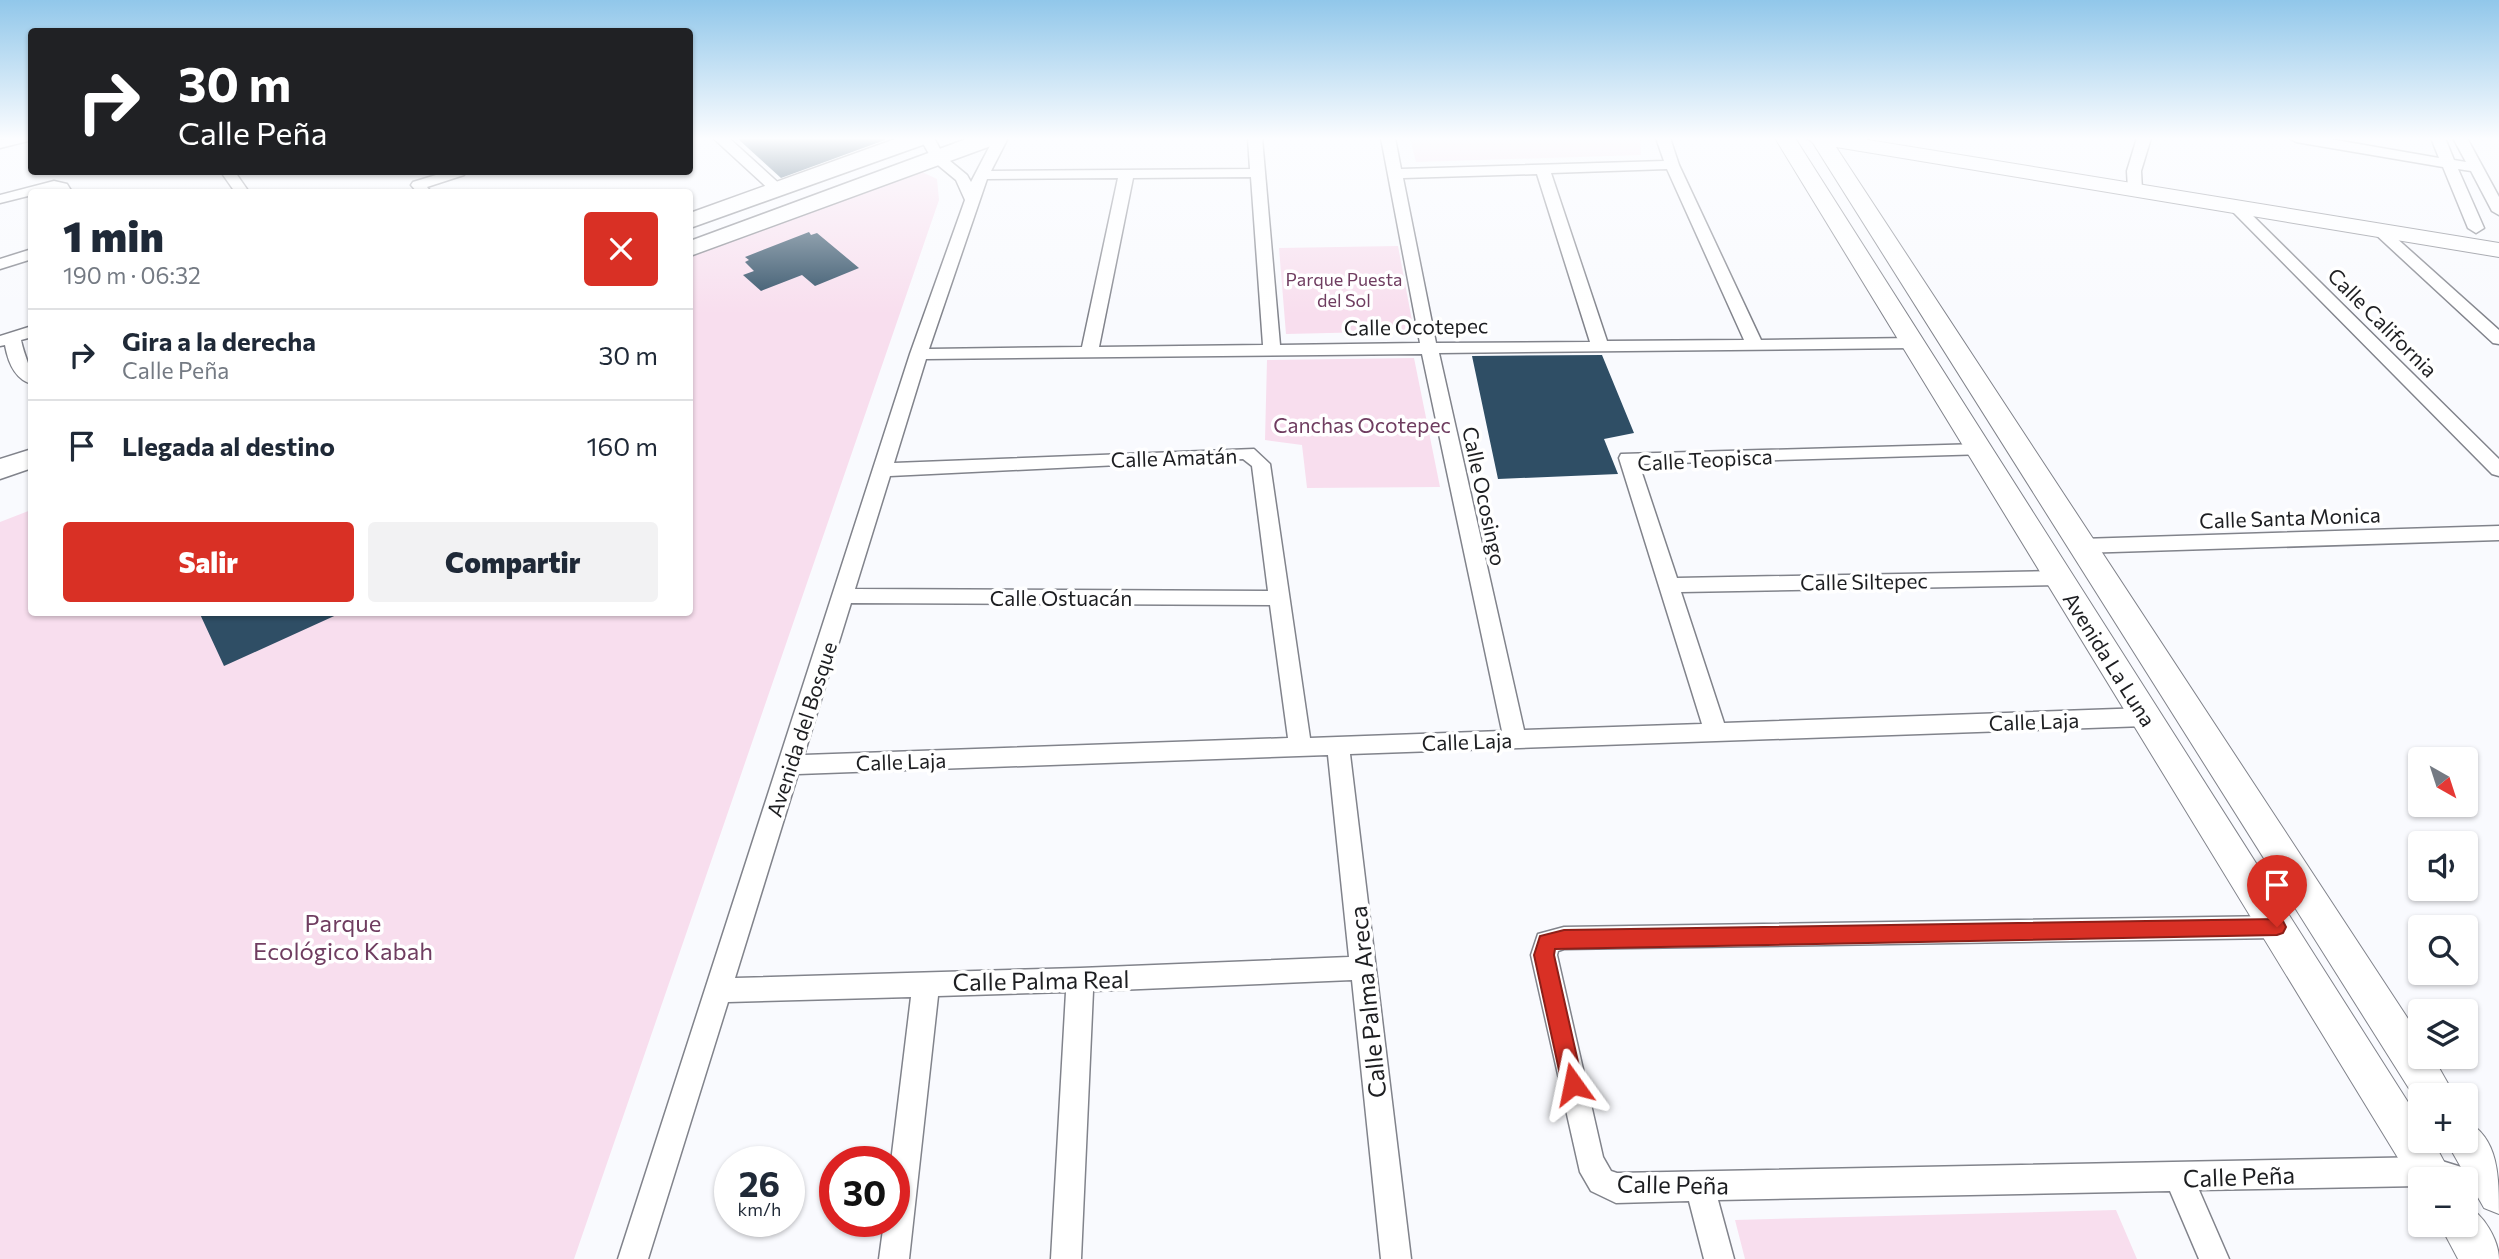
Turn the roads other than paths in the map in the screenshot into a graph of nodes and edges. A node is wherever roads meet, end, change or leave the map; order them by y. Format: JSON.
{"nodes":[{"id":1,"x":759,"y":197,"type":"edge"},
{"id":2,"x":815,"y":197,"type":"edge"},
{"id":3,"x":971,"y":197,"type":"edge"},
{"id":4,"x":973,"y":197,"type":"edge"},
{"id":5,"x":1122,"y":197,"type":"edge"},
{"id":6,"x":1258,"y":197,"type":"edge"},
{"id":7,"x":1399,"y":197,"type":"edge"},
{"id":8,"x":1552,"y":197,"type":"edge"},
{"id":9,"x":1687,"y":197,"type":"edge"},
{"id":10,"x":1822,"y":197,"type":"edge"},
{"id":11,"x":1856,"y":197,"type":"edge"},
{"id":12,"x":2196,"y":197,"type":"edge"},
{"id":13,"x":2249,"y":197,"type":"edge"},
{"id":14,"x":2462,"y":197,"type":"edge"},
{"id":15,"x":972,"y":200,"type":"junction"},
{"id":16,"x":2236,"y":207,"type":"junction"},
{"id":17,"x":693,"y":221,"type":"edge"},
{"id":18,"x":2476,"y":228,"type":"junction"},
{"id":19,"x":2379,"y":230,"type":"junction"},
{"id":20,"x":2499,"y":232,"type":"edge"},
{"id":21,"x":693,"y":248,"type":"edge"},
{"id":22,"x":2499,"y":250,"type":"edge"},
{"id":23,"x":28,"y":255,"type":"edge"},
{"id":24,"x":0,"y":264,"type":"edge"},
{"id":25,"x":28,"y":332,"type":"edge"},
{"id":26,"x":6,"y":339,"type":"edge"},
{"id":27,"x":2499,"y":339,"type":"edge"},
{"id":28,"x":1913,"y":343,"type":"junction"},
{"id":29,"x":1755,"y":345,"type":"junction"},
{"id":30,"x":1600,"y":347,"type":"junction"},
{"id":31,"x":1429,"y":348,"type":"junction"},
{"id":32,"x":1272,"y":350,"type":"junction"},
{"id":33,"x":1089,"y":352,"type":"junction"},
{"id":34,"x":919,"y":354,"type":"junction"},
{"id":35,"x":28,"y":376,"type":"edge"},
{"id":36,"x":1980,"y":450,"type":"junction"},
{"id":37,"x":28,"y":459,"type":"edge"},
{"id":38,"x":0,"y":469,"type":"edge"},
{"id":39,"x":882,"y":470,"type":"junction"},
{"id":40,"x":2499,"y":470,"type":"edge"},
{"id":41,"x":28,"y":484,"type":"edge"},
{"id":42,"x":0,"y":494,"type":"edge"},
{"id":43,"x":2499,"y":533,"type":"edge"},
{"id":44,"x":2081,"y":546,"type":"junction"},
{"id":45,"x":2059,"y":578,"type":"junction"},
{"id":46,"x":1670,"y":585,"type":"junction"},
{"id":47,"x":843,"y":596,"type":"junction"},
{"id":48,"x":1279,"y":598,"type":"junction"},
{"id":49,"x":2146,"y":717,"type":"junction"},
{"id":50,"x":1716,"y":732,"type":"junction"},
{"id":51,"x":1515,"y":739,"type":"junction"},
{"id":52,"x":1338,"y":746,"type":"junction"},
{"id":53,"x":1300,"y":747,"type":"junction"},
{"id":54,"x":789,"y":765,"type":"junction"},
{"id":55,"x":2277,"y":927,"type":"junction"},
{"id":56,"x":1364,"y":968,"type":"junction"},
{"id":57,"x":1080,"y":981,"type":"junction"},
{"id":58,"x":926,"y":983,"type":"junction"},
{"id":59,"x":718,"y":990,"type":"junction"},
{"id":60,"x":2429,"y":1083,"type":"edge"},
{"id":61,"x":2471,"y":1153,"type":"edge"},
{"id":62,"x":2426,"y":1167,"type":"edge"},
{"id":63,"x":2408,"y":1175,"type":"edge"},
{"id":64,"x":2179,"y":1177,"type":"junction"},
{"id":65,"x":1700,"y":1186,"type":"junction"},
{"id":66,"x":2484,"y":1187,"type":"edge"},
{"id":67,"x":2468,"y":1237,"type":"edge"},
{"id":68,"x":633,"y":1259,"type":"edge"},
{"id":69,"x":894,"y":1259,"type":"edge"},
{"id":70,"x":1066,"y":1259,"type":"edge"},
{"id":71,"x":1396,"y":1259,"type":"edge"},
{"id":72,"x":1720,"y":1259,"type":"edge"},
{"id":73,"x":2214,"y":1259,"type":"edge"},
{"id":74,"x":2482,"y":1259,"type":"edge"}],
"edges":[{"from":1,"to":17,"type":"main road"},
{"from":2,"to":21,"type":"main road"},
{"from":3,"to":15,"type":"street"},
{"from":4,"to":15,"type":"street","name":"Avenida del Bosque"},
{"from":5,"to":33,"type":"street"},
{"from":6,"to":32,"type":"street"},
{"from":7,"to":31,"type":"street","name":"Calle Ocosingo"},
{"from":8,"to":30,"type":"street"},
{"from":9,"to":29,"type":"street"},
{"from":10,"to":28,"type":"main road","name":"Avenida La Luna"},
{"from":11,"to":44,"type":"main road","name":"Avenida La Luna"},
{"from":12,"to":16,"type":"main road"},
{"from":13,"to":18,"type":"main road"},
{"from":14,"to":18,"type":"street"},
{"from":15,"to":34,"type":"street","name":"Avenida del Bosque"},
{"from":16,"to":19,"type":"main road"},
{"from":16,"to":40,"type":"street","name":"Calle California"},
{"from":18,"to":20,"type":"main road"},
{"from":19,"to":22,"type":"main road"},
{"from":19,"to":27,"type":"street"},
{"from":23,"to":24,"type":"street"},
{"from":25,"to":26,"type":"street"},
{"from":26,"to":35,"type":"street"},
{"from":28,"to":29,"type":"street","name":"Calle Ocotepec"},
{"from":28,"to":36,"type":"main road","name":"Avenida La Luna"},
{"from":29,"to":30,"type":"street","name":"Calle Ocotepec"},
{"from":30,"to":31,"type":"street","name":"Calle Ocotepec"},
{"from":31,"to":32,"type":"street","name":"Calle Ocotepec"},
{"from":31,"to":51,"type":"street","name":"Calle Ocosingo"},
{"from":32,"to":33,"type":"street","name":"Calle Ocotepec"},
{"from":33,"to":34,"type":"street","name":"Calle Ocotepec"},
{"from":34,"to":39,"type":"street","name":"Avenida del Bosque"},
{"from":36,"to":45,"type":"main road","name":"Avenida La Luna"},
{"from":36,"to":46,"type":"street","name":"Calle Teopisca"},
{"from":37,"to":38,"type":"main road"},
{"from":39,"to":47,"type":"street","name":"Avenida del Bosque"},
{"from":39,"to":48,"type":"street","name":"Calle Amatán"},
{"from":41,"to":42,"type":"main road"},
{"from":43,"to":44,"type":"street","name":"Calle Santa Monica"},
{"from":44,"to":60,"type":"main road","name":"Avenida La Luna"},
{"from":45,"to":46,"type":"street","name":"Calle Siltepec"},
{"from":45,"to":49,"type":"main road","name":"Avenida La Luna"},
{"from":46,"to":50,"type":"street","name":"Calle Teopisca"},
{"from":47,"to":48,"type":"street","name":"Calle Ostuacán"},
{"from":47,"to":54,"type":"street","name":"Avenida del Bosque"},
{"from":48,"to":53,"type":"street","name":"Calle Amatán"},
{"from":49,"to":50,"type":"street","name":"Calle Laja"},
{"from":49,"to":55,"type":"main road","name":"Avenida La Luna"},
{"from":50,"to":51,"type":"street","name":"Calle Laja"},
{"from":51,"to":52,"type":"street","name":"Calle Laja"},
{"from":52,"to":53,"type":"street","name":"Calle Laja"},
{"from":52,"to":56,"type":"street","name":"Calle Palma Areca"},
{"from":53,"to":54,"type":"street","name":"Calle Laja"},
{"from":54,"to":59,"type":"street","name":"Avenida del Bosque"},
{"from":55,"to":62,"type":"main road","name":"Avenida La Luna"},
{"from":55,"to":65,"type":"street","name":"Calle Peña"},
{"from":56,"to":57,"type":"street","name":"Calle Palma Real"},
{"from":56,"to":71,"type":"street","name":"Calle Palma Areca"},
{"from":57,"to":58,"type":"street","name":"Calle Palma Real"},
{"from":57,"to":70,"type":"street"},
{"from":58,"to":59,"type":"street","name":"Calle Palma Real"},
{"from":58,"to":69,"type":"street"},
{"from":59,"to":68,"type":"street","name":"Avenida del Bosque"},
{"from":61,"to":66,"type":"main road"},
{"from":63,"to":64,"type":"street","name":"Calle Peña"},
{"from":64,"to":65,"type":"street","name":"Calle Peña"},
{"from":64,"to":73,"type":"street"},
{"from":65,"to":72,"type":"street"},
{"from":67,"to":74,"type":"main road"}]}
